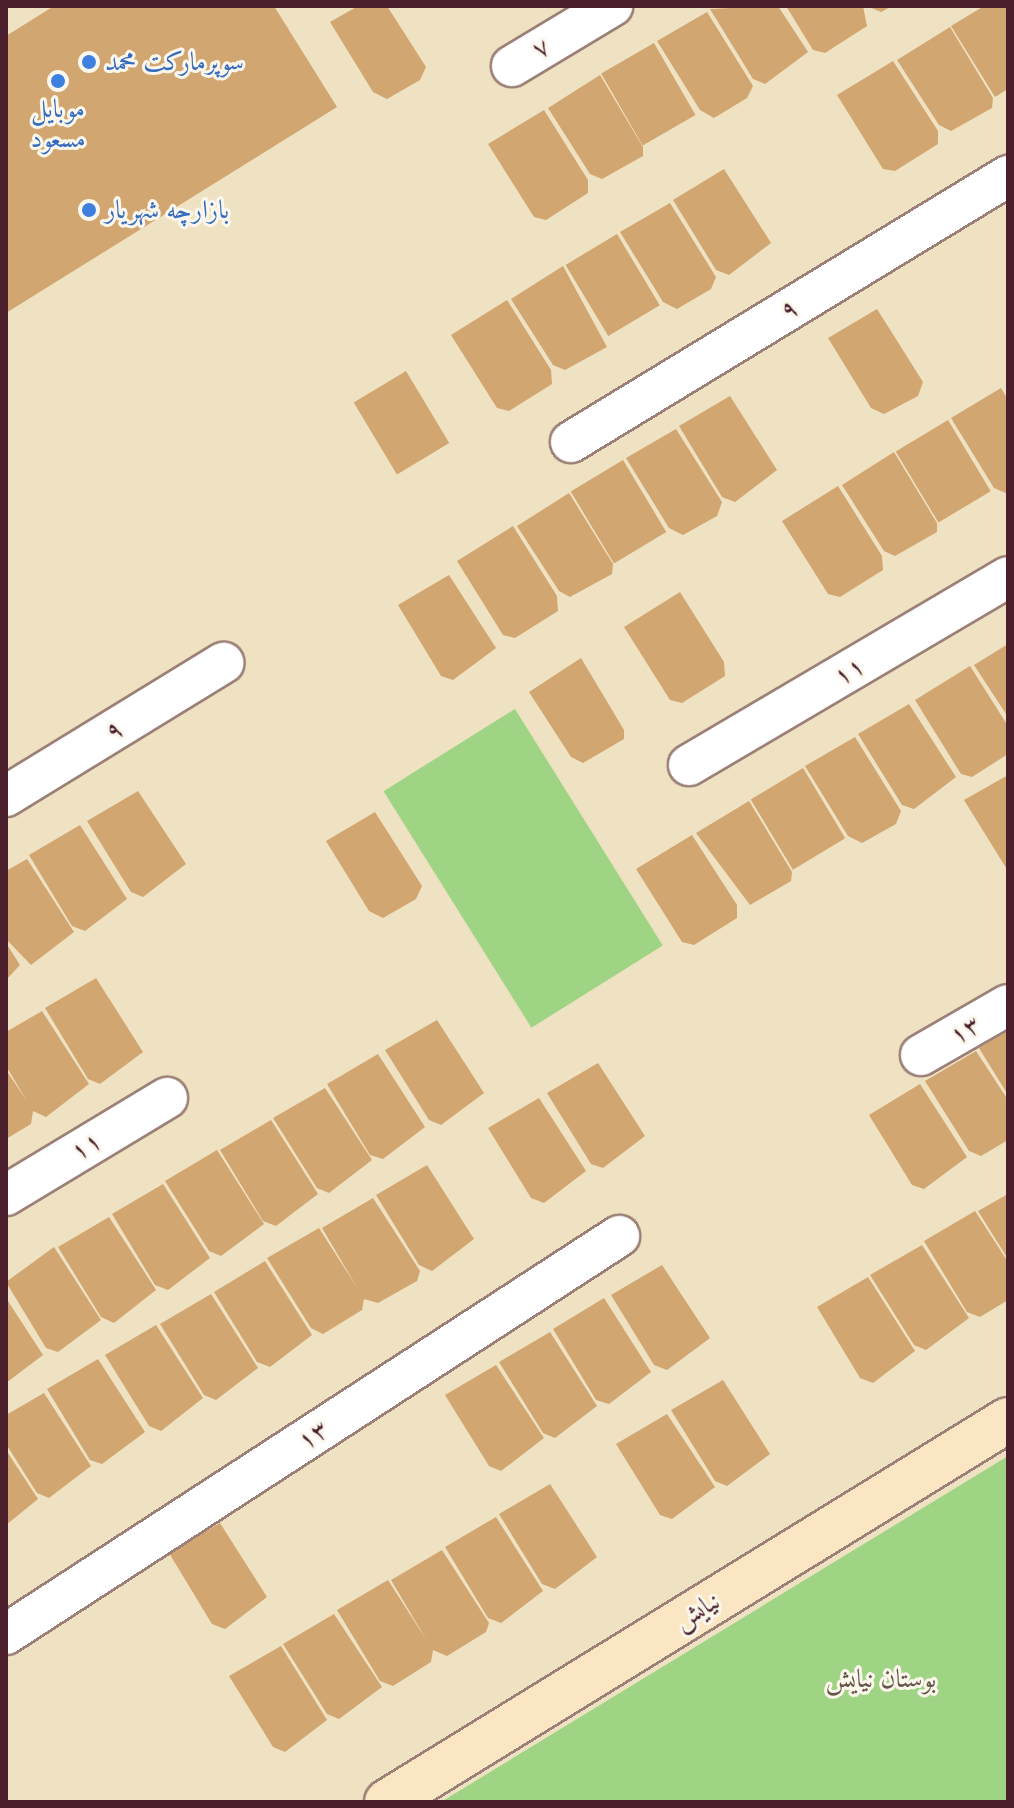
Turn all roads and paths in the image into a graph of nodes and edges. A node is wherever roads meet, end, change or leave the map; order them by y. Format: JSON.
{"nodes":[{"id":1,"x":612,"y":6,"type":"edge"},
{"id":2,"x":512,"y":66,"type":"dead end"},
{"id":3,"x":1008,"y":176,"type":"edge"},
{"id":4,"x":571,"y":442,"type":"dead end"},
{"id":5,"x":1008,"y":577,"type":"edge"},
{"id":6,"x":223,"y":663,"type":"dead end"},
{"id":7,"x":689,"y":765,"type":"dead end"},
{"id":8,"x":6,"y":796,"type":"edge"},
{"id":9,"x":1008,"y":1005,"type":"edge"},
{"id":10,"x":921,"y":1055,"type":"dead end"},
{"id":11,"x":167,"y":1098,"type":"dead end"},
{"id":12,"x":6,"y":1195,"type":"edge"},
{"id":13,"x":619,"y":1236,"type":"dead end"},
{"id":14,"x":1008,"y":1420,"type":"edge"},
{"id":15,"x":6,"y":1634,"type":"edge"},
{"id":16,"x":387,"y":1802,"type":"edge"}],
"edges":[{"from":1,"to":2,"type":"street","name":"۷"},
{"from":3,"to":4,"type":"street","name":"۹"},
{"from":5,"to":7,"type":"street","name":"۱۱"},
{"from":6,"to":8,"type":"street","name":"۹"},
{"from":9,"to":10,"type":"street","name":"۱۳"},
{"from":11,"to":12,"type":"street","name":"۱۱"},
{"from":13,"to":15,"type":"street","name":"۱۳"},
{"from":14,"to":16,"type":"street","name":"نیایش"}]}
